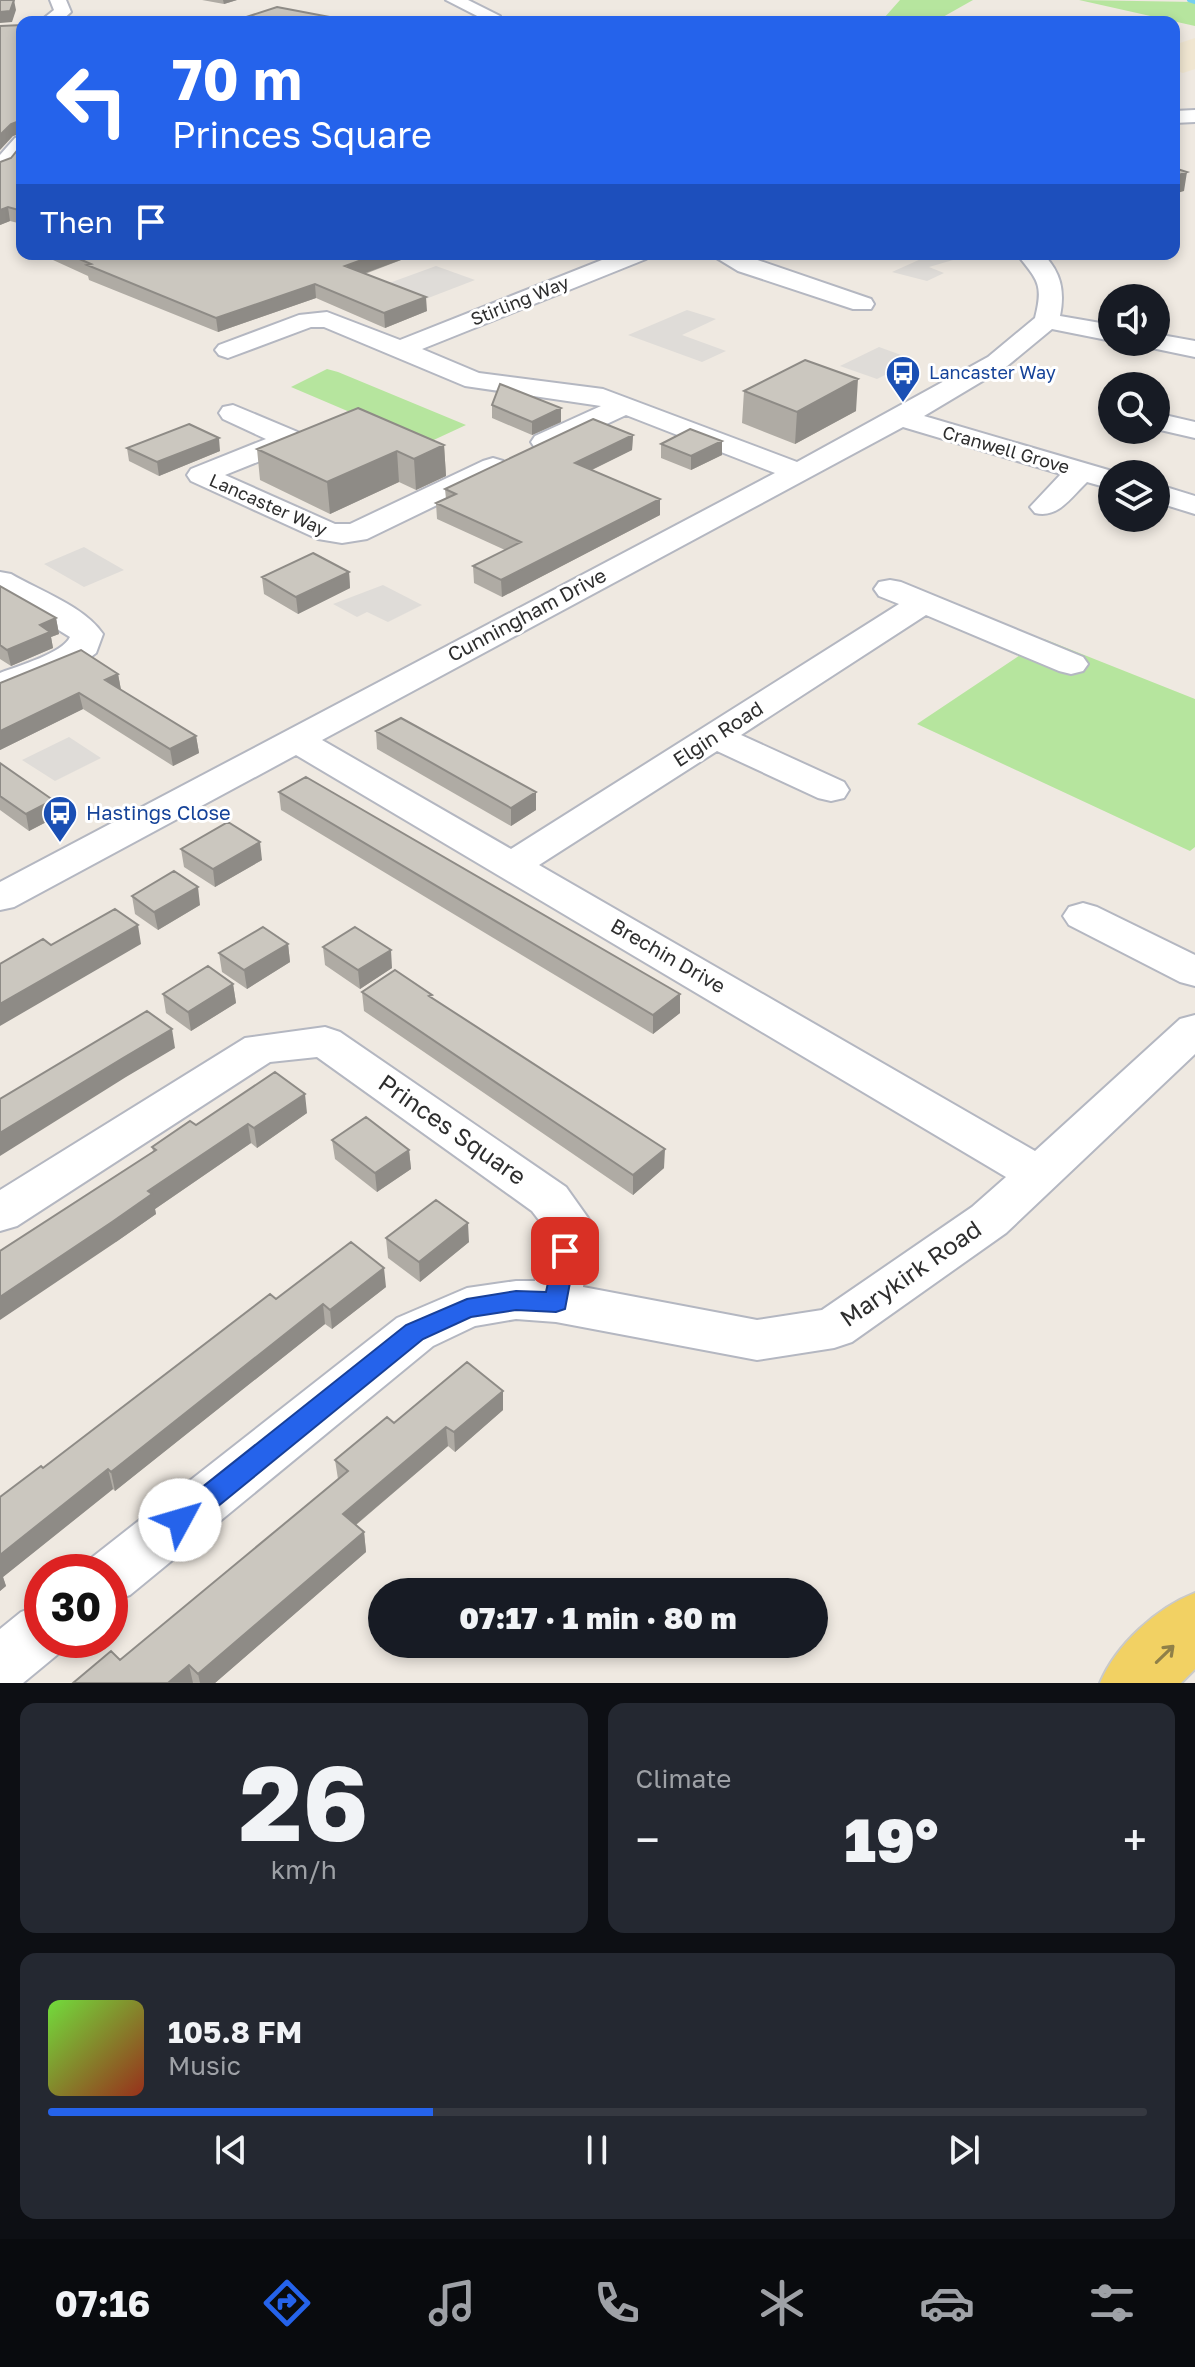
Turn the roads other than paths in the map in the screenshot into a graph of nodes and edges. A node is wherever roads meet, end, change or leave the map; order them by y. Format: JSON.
{"nodes":[{"id":1,"x":58,"y":0,"type":"edge"},
{"id":2,"x":454,"y":0,"type":"edge"},
{"id":3,"x":490,"y":10,"type":"dead end"},
{"id":4,"x":57,"y":16,"type":"edge"},
{"id":5,"x":16,"y":149,"type":"edge"},
{"id":6,"x":0,"y":168,"type":"edge"},
{"id":7,"x":623,"y":260,"type":"edge"},
{"id":8,"x":734,"y":260,"type":"edge"},
{"id":9,"x":1037,"y":260,"type":"edge"},
{"id":10,"x":862,"y":304,"type":"dead end"},
{"id":11,"x":1047,"y":321,"type":"junction"},
{"id":12,"x":1098,"y":330,"type":"edge"},
{"id":13,"x":1170,"y":345,"type":"edge"},
{"id":14,"x":402,"y":348,"type":"junction"},
{"id":15,"x":1195,"y":349,"type":"edge"},
{"id":16,"x":228,"y":350,"type":"dead end"},
{"id":17,"x":625,"y":405,"type":"junction"},
{"id":18,"x":233,"y":413,"type":"dead end"},
{"id":19,"x":900,"y":418,"type":"junction"},
{"id":20,"x":1170,"y":424,"type":"edge"},
{"id":21,"x":1195,"y":430,"type":"edge"},
{"id":22,"x":1081,"y":471,"type":"junction"},
{"id":23,"x":798,"y":472,"type":"junction"},
{"id":24,"x":1098,"y":476,"type":"edge"},
{"id":25,"x":1170,"y":496,"type":"edge"},
{"id":26,"x":1193,"y":502,"type":"edge"},
{"id":27,"x":1045,"y":507,"type":"dead end"},
{"id":28,"x":0,"y":581,"type":"edge"},
{"id":29,"x":890,"y":589,"type":"dead end"},
{"id":30,"x":923,"y":603,"type":"junction"},
{"id":31,"x":1071,"y":664,"type":"dead end"},
{"id":32,"x":0,"y":685,"type":"edge"},
{"id":33,"x":716,"y":737,"type":"junction"},
{"id":34,"x":296,"y":740,"type":"junction"},
{"id":35,"x":831,"y":790,"type":"dead end"},
{"id":36,"x":513,"y":865,"type":"junction"},
{"id":37,"x":0,"y":898,"type":"edge"},
{"id":38,"x":1083,"y":916,"type":"dead end"},
{"id":39,"x":1195,"y":972,"type":"edge"},
{"id":40,"x":1195,"y":1029,"type":"edge"},
{"id":41,"x":1038,"y":1174,"type":"junction"},
{"id":42,"x":0,"y":1213,"type":"edge"},
{"id":43,"x":556,"y":1302,"type":"junction"},
{"id":44,"x":128,"y":1563,"type":"edge"},
{"id":45,"x":1195,"y":1624,"type":"edge"},
{"id":46,"x":24,"y":1646,"type":"edge"},
{"id":47,"x":0,"y":1665,"type":"edge"},
{"id":48,"x":1134,"y":1683,"type":"edge"}],
"edges":[{"from":1,"to":4,"type":"street"},
{"from":2,"to":3,"type":"street"},
{"from":5,"to":6,"type":"street"},
{"from":7,"to":14,"type":"street","name":"Stirling Way"},
{"from":8,"to":10,"type":"street"},
{"from":9,"to":11,"type":"street"},
{"from":11,"to":12,"type":"street"},
{"from":11,"to":19,"type":"street","name":"Cunningham Drive"},
{"from":13,"to":15,"type":"street"},
{"from":14,"to":16,"type":"street"},
{"from":14,"to":17,"type":"street"},
{"from":17,"to":18,"type":"street","name":"Lancaster Way"},
{"from":17,"to":23,"type":"street"},
{"from":19,"to":22,"type":"street","name":"Cranwell Grove"},
{"from":19,"to":23,"type":"street","name":"Cunningham Drive"},
{"from":20,"to":21,"type":"street"},
{"from":22,"to":24,"type":"street","name":"Cranwell Grove"},
{"from":22,"to":27,"type":"street"},
{"from":23,"to":34,"type":"street","name":"Cunningham Drive"},
{"from":25,"to":26,"type":"street"},
{"from":28,"to":32,"type":"street"},
{"from":29,"to":30,"type":"street"},
{"from":30,"to":31,"type":"street"},
{"from":30,"to":33,"type":"street","name":"Elgin Road"},
{"from":33,"to":35,"type":"street"},
{"from":33,"to":36,"type":"street","name":"Elgin Road"},
{"from":34,"to":36,"type":"street","name":"Brechin Drive"},
{"from":34,"to":37,"type":"street","name":"Cunningham Drive"},
{"from":36,"to":41,"type":"street","name":"Brechin Drive"},
{"from":38,"to":39,"type":"street"},
{"from":40,"to":41,"type":"street","name":"Marykirk Road"},
{"from":41,"to":43,"type":"street","name":"Marykirk Road"},
{"from":42,"to":43,"type":"street","name":"Princes Square"},
{"from":43,"to":44,"type":"street"},
{"from":48,"to":45,"type":"main road","one_way":true},
{"from":46,"to":47,"type":"street"}]}
